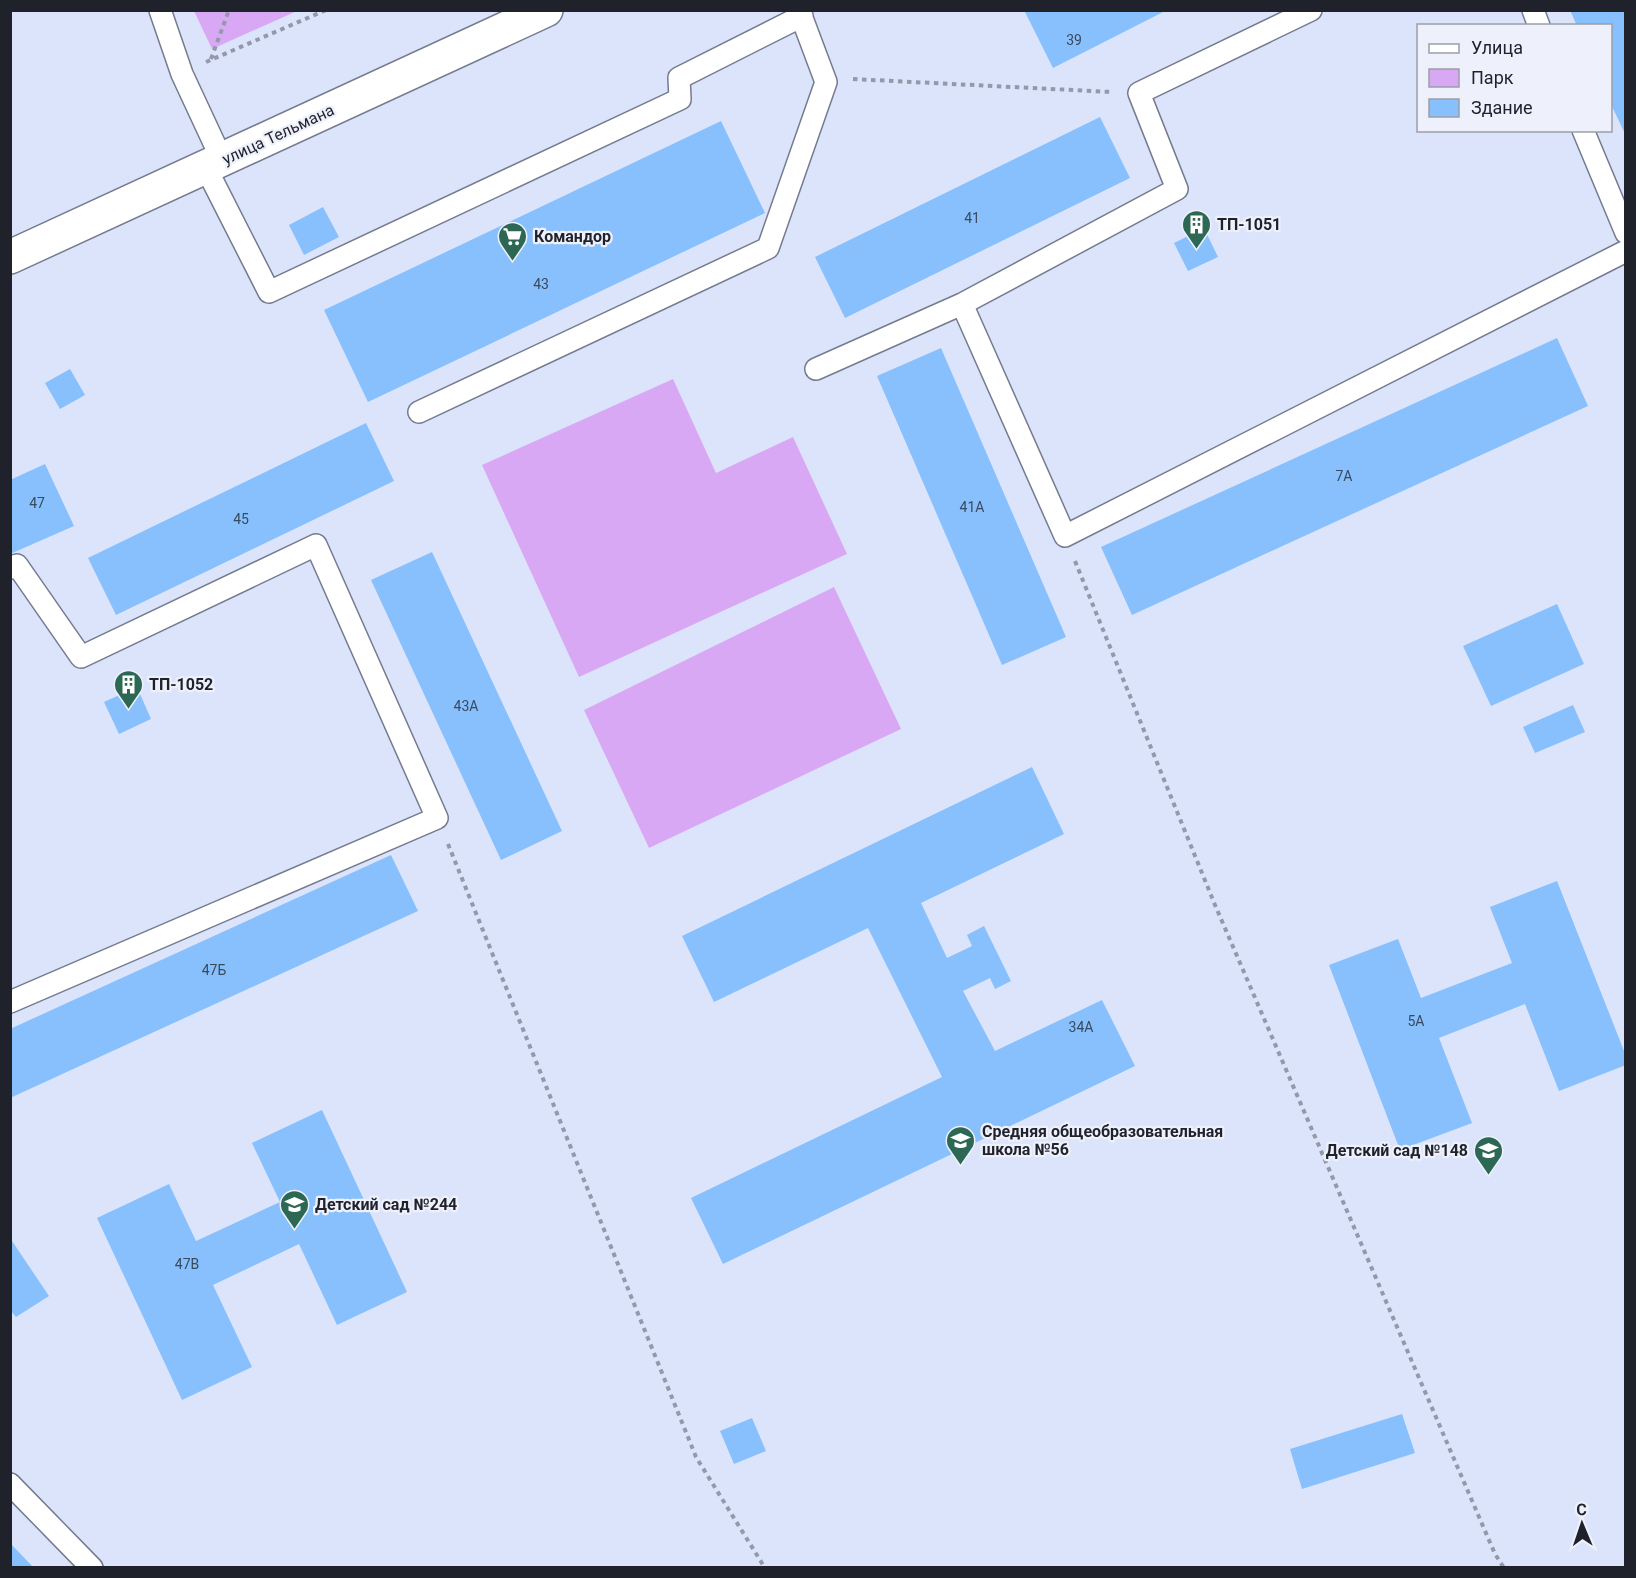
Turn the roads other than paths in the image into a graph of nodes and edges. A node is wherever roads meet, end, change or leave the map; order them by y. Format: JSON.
{"nodes":[{"id":1,"x":160,"y":10,"type":"edge"},
{"id":2,"x":546,"y":10,"type":"edge"},
{"id":3,"x":1311,"y":10,"type":"edge"},
{"id":4,"x":800,"y":13,"type":"edge"},
{"id":5,"x":1584,"y":132,"type":"edge"},
{"id":6,"x":214,"y":164,"type":"junction"},
{"id":7,"x":1626,"y":233,"type":"edge"},
{"id":8,"x":1626,"y":251,"type":"edge"},
{"id":9,"x":10,"y":257,"type":"edge"},
{"id":10,"x":962,"y":304,"type":"junction"},
{"id":11,"x":816,"y":369,"type":"dead end"},
{"id":12,"x":419,"y":412,"type":"dead end"},
{"id":13,"x":10,"y":568,"type":"edge"},
{"id":14,"x":10,"y":1002,"type":"edge"},
{"id":15,"x":10,"y":1484,"type":"edge"},
{"id":16,"x":92,"y":1568,"type":"edge"}],
"edges":[{"from":1,"to":6,"type":"lane"},
{"from":2,"to":6,"type":"main road","name":"улица Тельмана"},
{"from":3,"to":10,"type":"lane"},
{"from":4,"to":6,"type":"lane"},
{"from":4,"to":12,"type":"lane"},
{"from":5,"to":7,"type":"lane"},
{"from":6,"to":9,"type":"main road","name":"улица Тельмана"},
{"from":8,"to":10,"type":"lane"},
{"from":10,"to":11,"type":"lane"},
{"from":13,"to":14,"type":"lane"},
{"from":15,"to":16,"type":"lane"}]}
